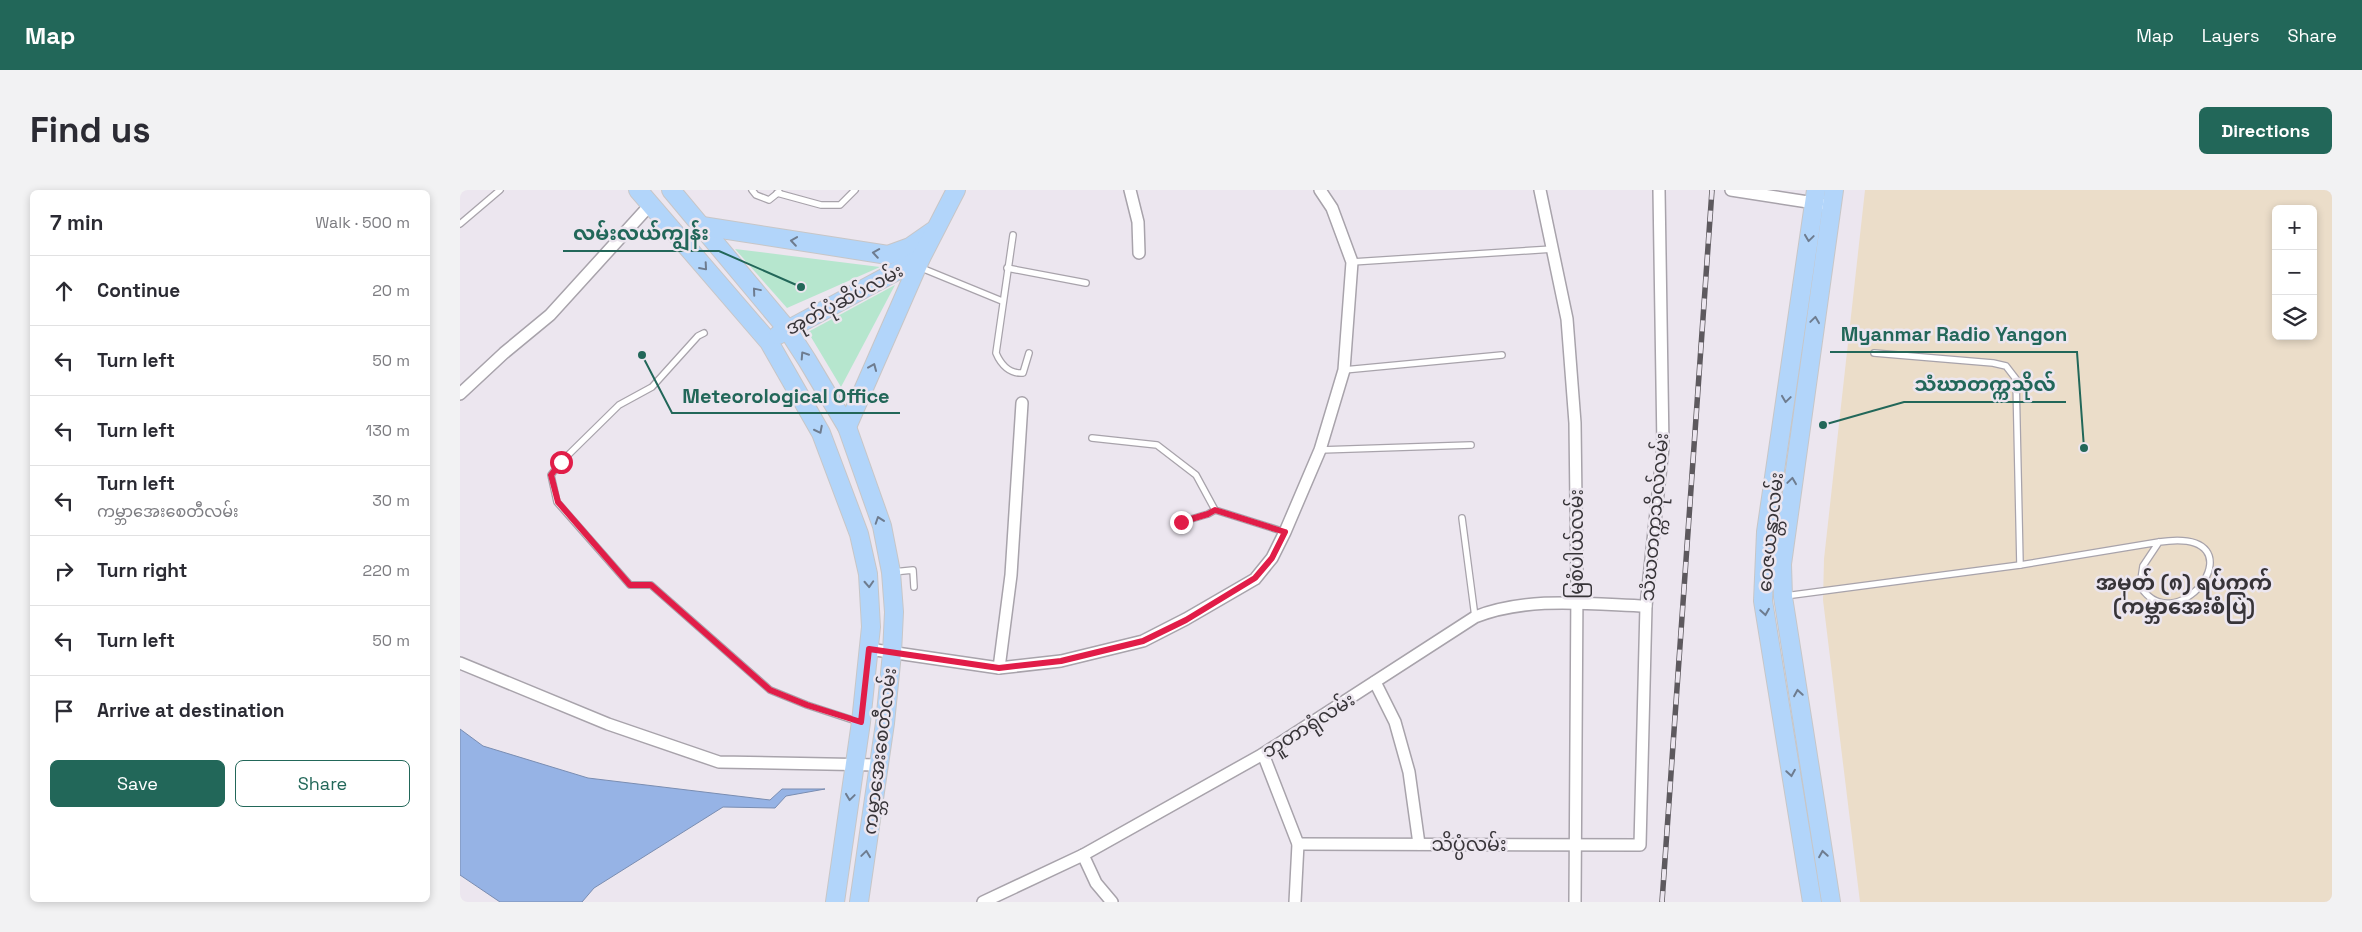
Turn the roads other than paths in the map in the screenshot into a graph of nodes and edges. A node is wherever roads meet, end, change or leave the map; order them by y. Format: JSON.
{"nodes":[{"id":1,"x":500,"y":190,"type":"edge"},
{"id":2,"x":638,"y":190,"type":"edge"},
{"id":3,"x":671,"y":190,"type":"edge"},
{"id":4,"x":752,"y":190,"type":"edge"},
{"id":5,"x":855,"y":190,"type":"edge"},
{"id":6,"x":956,"y":190,"type":"edge"},
{"id":7,"x":1130,"y":190,"type":"edge"},
{"id":8,"x":1320,"y":190,"type":"edge"},
{"id":9,"x":1540,"y":190,"type":"edge"},
{"id":10,"x":1659,"y":190,"type":"edge"},
{"id":11,"x":1731,"y":190,"type":"edge"},
{"id":12,"x":779,"y":191,"type":"edge"},
{"id":13,"x":1815,"y":196,"type":"edge"},
{"id":14,"x":1833,"y":198,"type":"edge"},
{"id":15,"x":650,"y":205,"type":"junction"},
{"id":16,"x":460,"y":224,"type":"edge"},
{"id":17,"x":702,"y":226,"type":"junction"},
{"id":18,"x":935,"y":230,"type":"junction"},
{"id":19,"x":1013,"y":235,"type":"dead end"},
{"id":20,"x":1553,"y":249,"type":"junction"},
{"id":21,"x":1139,"y":254,"type":"dead end"},
{"id":22,"x":919,"y":262,"type":"junction"},
{"id":23,"x":1352,"y":262,"type":"junction"},
{"id":24,"x":1007,"y":268,"type":"junction"},
{"id":25,"x":1086,"y":283,"type":"dead end"},
{"id":26,"x":1002,"y":301,"type":"junction"},
{"id":27,"x":787,"y":329,"type":"junction"},
{"id":28,"x":704,"y":334,"type":"dead end"},
{"id":29,"x":769,"y":342,"type":"junction"},
{"id":30,"x":1029,"y":353,"type":"dead end"},
{"id":31,"x":1874,"y":353,"type":"dead end"},
{"id":32,"x":1502,"y":355,"type":"dead end"},
{"id":33,"x":1344,"y":370,"type":"junction"},
{"id":34,"x":460,"y":394,"type":"edge"},
{"id":35,"x":1022,"y":403,"type":"dead end"},
{"id":36,"x":847,"y":427,"type":"junction"},
{"id":37,"x":1092,"y":438,"type":"dead end"},
{"id":38,"x":1471,"y":445,"type":"dead end"},
{"id":39,"x":1320,"y":450,"type":"junction"},
{"id":40,"x":1215,"y":510,"type":"junction"},
{"id":41,"x":1462,"y":518,"type":"dead end"},
{"id":42,"x":1181,"y":522,"type":"dead end"},
{"id":43,"x":1285,"y":532,"type":"junction"},
{"id":44,"x":2159,"y":542,"type":"junction"},
{"id":45,"x":2020,"y":565,"type":"junction"},
{"id":46,"x":891,"y":572,"type":"junction"},
{"id":47,"x":914,"y":587,"type":"dead end"},
{"id":48,"x":1783,"y":597,"type":"junction"},
{"id":49,"x":1576,"y":604,"type":"junction"},
{"id":50,"x":1646,"y":606,"type":"junction"},
{"id":51,"x":1475,"y":616,"type":"junction"},
{"id":52,"x":869,"y":649,"type":"junction"},
{"id":53,"x":892,"y":653,"type":"junction"},
{"id":54,"x":460,"y":663,"type":"edge"},
{"id":55,"x":999,"y":668,"type":"junction"},
{"id":56,"x":1376,"y":682,"type":"junction"},
{"id":57,"x":861,"y":722,"type":"junction"},
{"id":58,"x":1263,"y":754,"type":"junction"},
{"id":59,"x":855,"y":764,"type":"junction"},
{"id":60,"x":878,"y":765,"type":"junction"},
{"id":61,"x":1298,"y":844,"type":"junction"},
{"id":62,"x":1419,"y":844,"type":"junction"},
{"id":63,"x":1574,"y":844,"type":"junction"},
{"id":64,"x":1640,"y":845,"type":"joint"},
{"id":65,"x":1083,"y":855,"type":"junction"},
{"id":66,"x":835,"y":902,"type":"edge"},
{"id":67,"x":859,"y":902,"type":"edge"},
{"id":68,"x":983,"y":902,"type":"edge"},
{"id":69,"x":1112,"y":902,"type":"edge"},
{"id":70,"x":1295,"y":902,"type":"edge"},
{"id":71,"x":1575,"y":902,"type":"edge"},
{"id":72,"x":1812,"y":902,"type":"edge"},
{"id":73,"x":1831,"y":902,"type":"edge"}],
"edges":[{"from":1,"to":16,"type":"lane"},
{"from":2,"to":15,"type":"main road","name":"ကမ္ဘာအေးစေတီလမ်း"},
{"from":3,"to":17,"type":"main road"},
{"from":4,"to":12,"type":"lane"},
{"from":5,"to":12,"type":"lane"},
{"from":6,"to":18,"type":"main road"},
{"from":7,"to":21,"type":"street"},
{"from":8,"to":23,"type":"street"},
{"from":9,"to":20,"type":"street","name":"မြစံပါယ်လမ်း"},
{"from":10,"to":50,"type":"street","name":"သံဃတက္ကသိုလ်လမ်း"},
{"from":11,"to":13,"type":"street"},
{"from":13,"to":14,"type":"street"},
{"from":13,"to":72,"type":"main road","name":"ဝေဇယန္တာလမ်း","one_way":true},
{"from":48,"to":14,"type":"main road","name":"ဝေဇယန္တာလမ်း","one_way":true},
{"from":15,"to":29,"type":"main road","name":"ကမ္ဘာအေးစေတီလမ်း","one_way":true},
{"from":15,"to":34,"type":"street"},
{"from":18,"to":17,"type":"main road","one_way":true},
{"from":27,"to":17,"type":"main road","one_way":true},
{"from":18,"to":22,"type":"main road"},
{"from":19,"to":24,"type":"lane"},
{"from":20,"to":23,"type":"lane"},
{"from":20,"to":49,"type":"street","name":"မြစံပါယ်လမ်း"},
{"from":22,"to":26,"type":"lane"},
{"from":22,"to":27,"type":"main road","name":"အုတ်ပုံဆိပ်လမ်း"},
{"from":36,"to":22,"type":"main road","one_way":true},
{"from":23,"to":33,"type":"street"},
{"from":24,"to":25,"type":"lane"},
{"from":24,"to":26,"type":"lane"},
{"from":26,"to":30,"type":"lane"},
{"from":27,"to":29,"type":"main road","name":"အုတ်ပုံဆိပ်လမ်း"},
{"from":36,"to":27,"type":"main road","name":"ကမ္ဘာအေးစေတီလမ်း","one_way":true},
{"from":28,"to":57,"type":"lane"},
{"from":29,"to":52,"type":"main road","name":"ကမ္ဘာအေးစေတီလမ်း","one_way":true},
{"from":31,"to":45,"type":"lane"},
{"from":32,"to":33,"type":"lane"},
{"from":33,"to":39,"type":"street"},
{"from":35,"to":55,"type":"street"},
{"from":46,"to":36,"type":"main road","name":"ကမ္ဘာအေးစေတီလမ်း","one_way":true},
{"from":37,"to":40,"type":"lane"},
{"from":38,"to":39,"type":"lane"},
{"from":39,"to":43,"type":"street"},
{"from":40,"to":42,"type":"lane"},
{"from":40,"to":43,"type":"lane"},
{"from":41,"to":51,"type":"lane"},
{"from":43,"to":55,"type":"street"},
{"from":44,"to":44,"type":"lane"},
{"from":44,"to":45,"type":"lane"},
{"from":45,"to":48,"type":"lane"},
{"from":46,"to":47,"type":"lane"},
{"from":46,"to":53,"type":"main road","name":"ကမ္ဘာအေးစေတီလမ်း"},
{"from":73,"to":48,"type":"main road","name":"ဝေဇယန္တာလမ်း","one_way":true},
{"from":49,"to":50,"type":"street","name":"ဘူတာရုံလမ်း"},
{"from":49,"to":51,"type":"street","name":"ဘူတာရုံလမ်း"},
{"from":49,"to":63,"type":"street","name":"မြစံပါယ်လမ်း"},
{"from":50,"to":64,"type":"street","name":"သံဃတက္ကသိုလ်လမ်း"},
{"from":51,"to":56,"type":"street","name":"ဘူတာရုံလမ်း"},
{"from":52,"to":53,"type":"street"},
{"from":52,"to":57,"type":"main road","name":"ကမ္ဘာအေးစေတီလမ်း"},
{"from":53,"to":55,"type":"street"},
{"from":53,"to":60,"type":"main road","name":"ကမ္ဘာအေးစေတီလမ်း"},
{"from":54,"to":59,"type":"street"},
{"from":56,"to":58,"type":"street","name":"ဘူတာရုံလမ်း"},
{"from":56,"to":62,"type":"street"},
{"from":57,"to":59,"type":"main road","name":"ကမ္ဘာအေးစေတီလမ်း"},
{"from":58,"to":61,"type":"street"},
{"from":58,"to":65,"type":"street","name":"ဘူတာရုံလမ်း"},
{"from":59,"to":60,"type":"street"},
{"from":59,"to":66,"type":"main road","name":"ကမ္ဘာအေးစေတီလမ်း","one_way":true},
{"from":67,"to":60,"type":"main road","name":"ကမ္ဘာအေးစေတီလမ်း","one_way":true},
{"from":61,"to":62,"type":"street","name":"သိပ္ပံလမ်း"},
{"from":61,"to":70,"type":"street"},
{"from":62,"to":63,"type":"street","name":"သိပ္ပံလမ်း"},
{"from":63,"to":64,"type":"street","name":"သိပ္ပံလမ်း"},
{"from":63,"to":71,"type":"street","name":"မြစံပါယ်လမ်း"},
{"from":65,"to":68,"type":"street","name":"ဘူတာရုံလမ်း"},
{"from":65,"to":69,"type":"street"}]}
